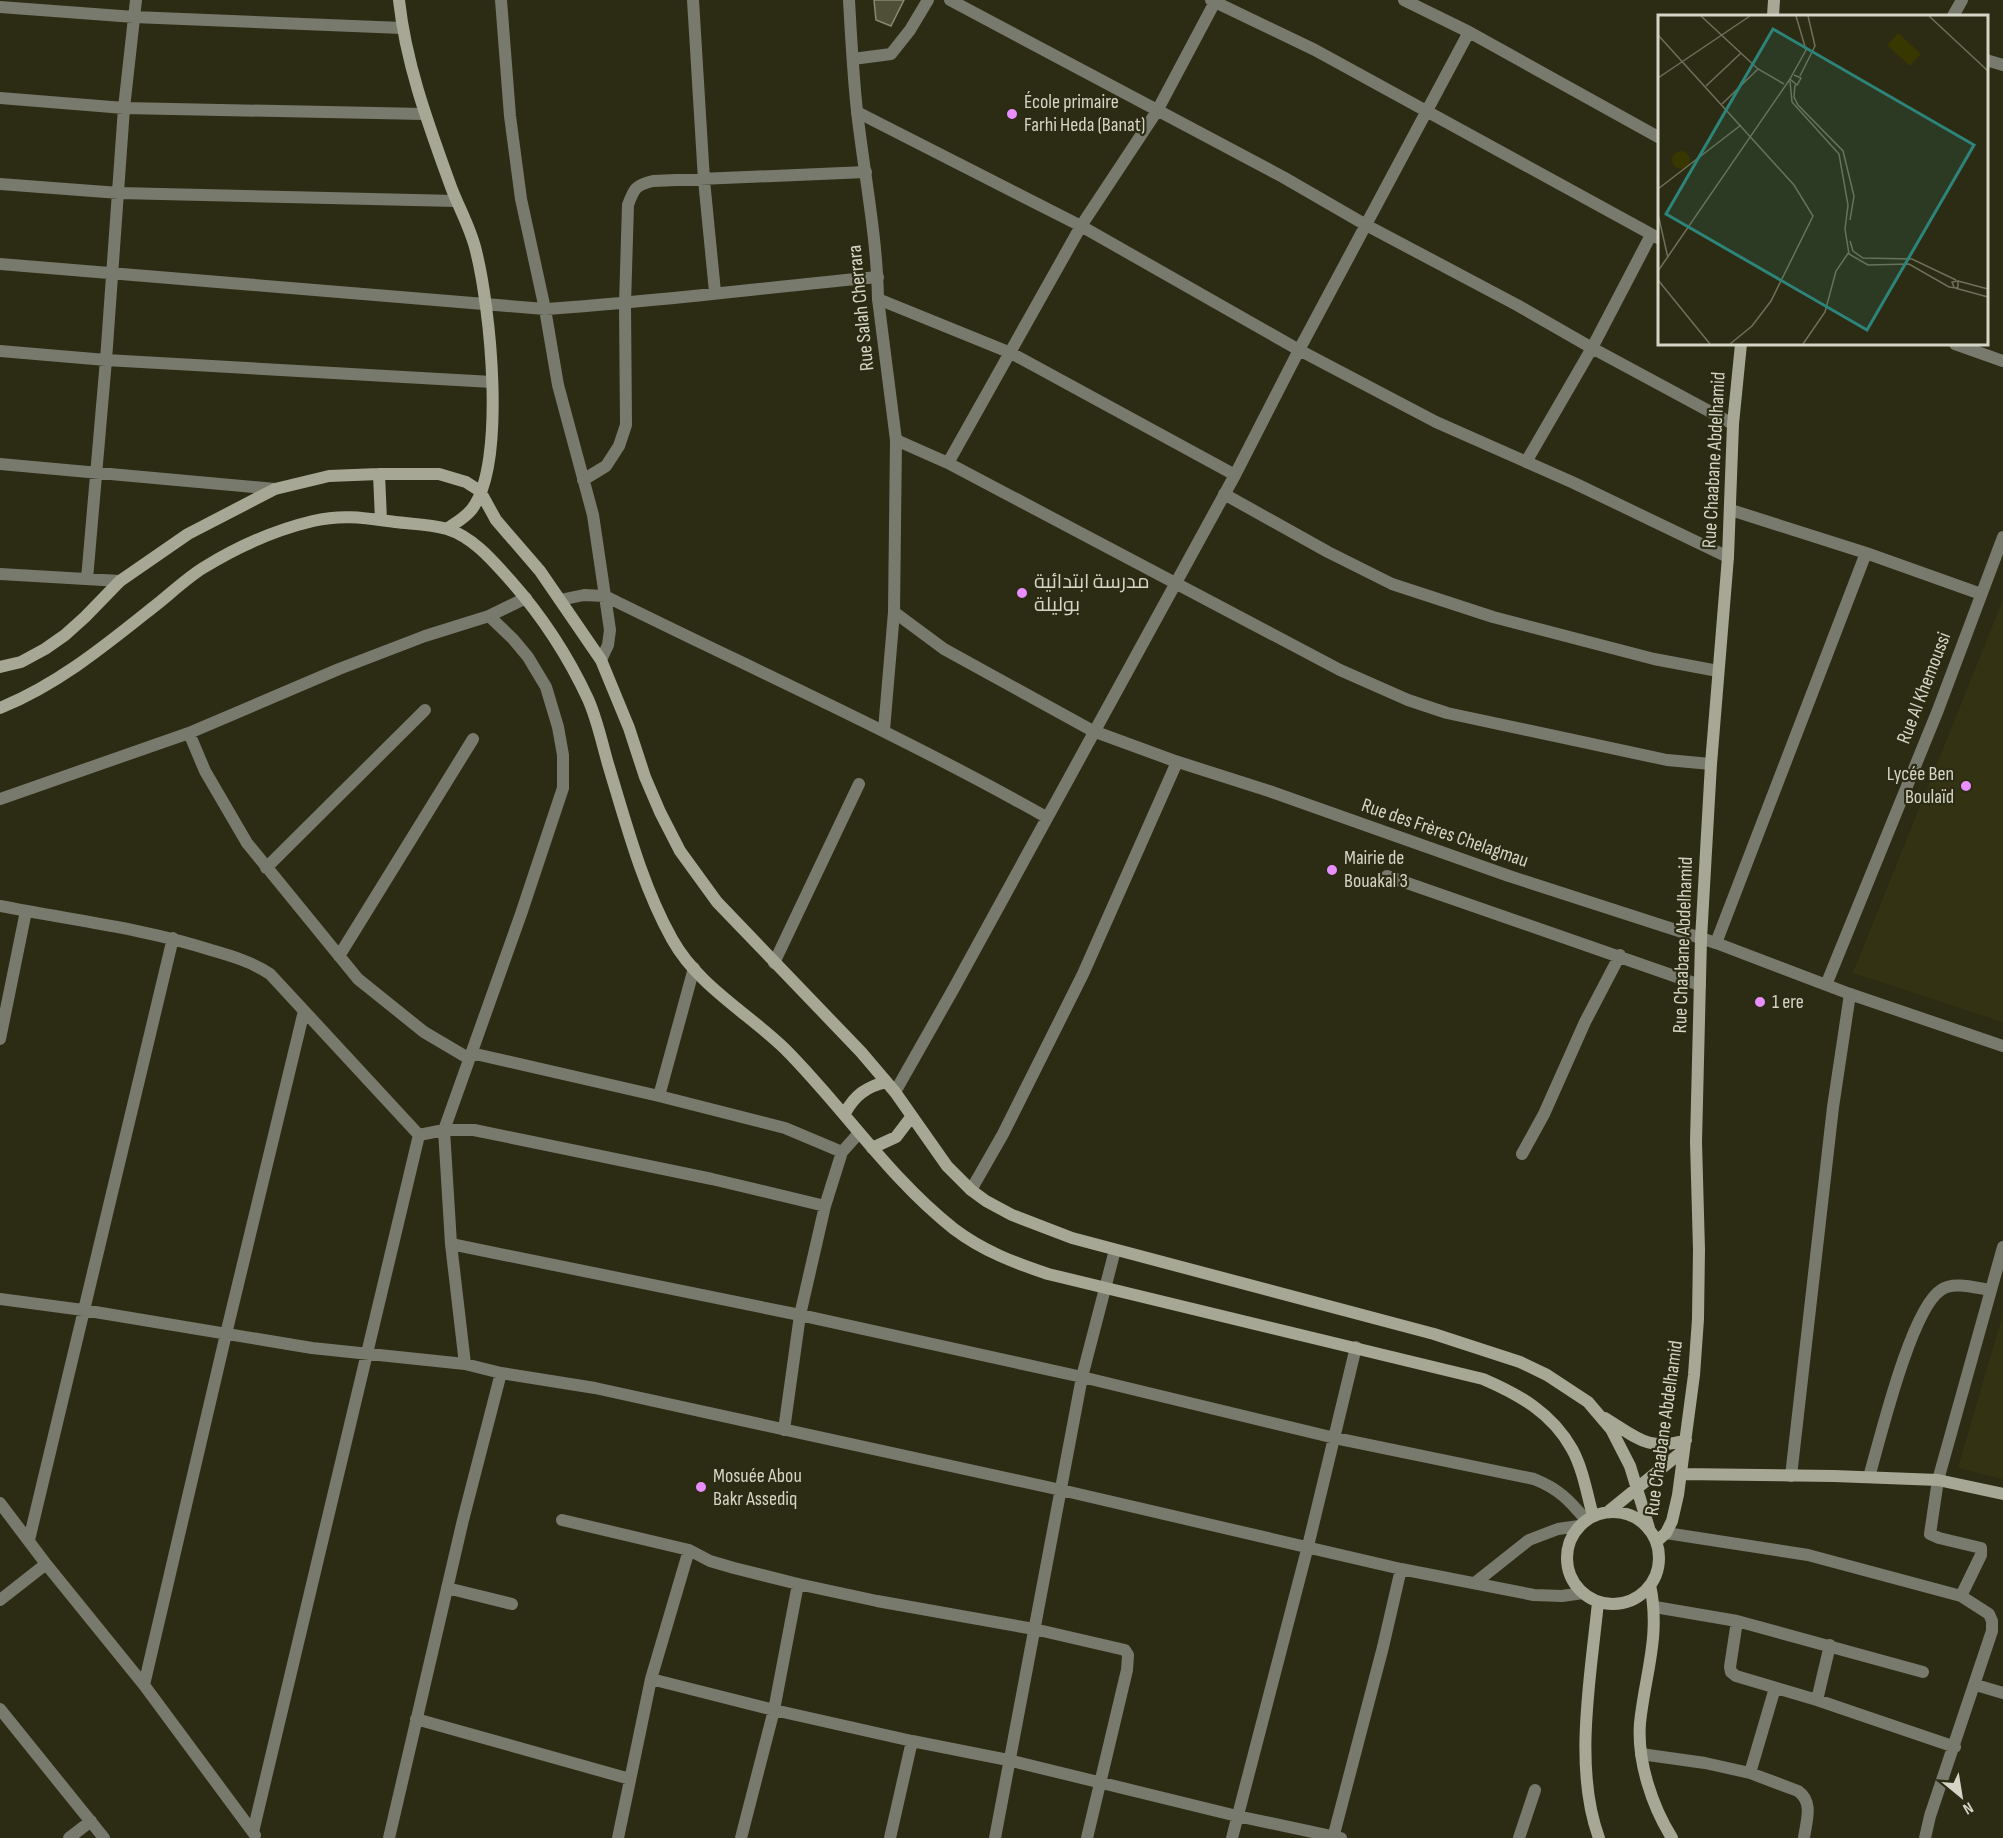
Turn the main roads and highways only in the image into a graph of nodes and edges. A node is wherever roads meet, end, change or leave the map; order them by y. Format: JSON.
{"nodes":[{"id":1,"x":399,"y":0,"type":"edge"},
{"id":2,"x":1774,"y":0,"type":"edge"},
{"id":3,"x":1773,"y":15,"type":"edge"},
{"id":4,"x":1741,"y":345,"type":"edge"},
{"id":5,"x":379,"y":474,"type":"junction"},
{"id":6,"x":480,"y":491,"type":"junction"},
{"id":7,"x":381,"y":520,"type":"junction"},
{"id":8,"x":447,"y":529,"type":"junction"},
{"id":9,"x":0,"y":667,"type":"edge"},
{"id":10,"x":0,"y":708,"type":"edge"},
{"id":11,"x":886,"y":1082,"type":"junction"},
{"id":12,"x":845,"y":1113,"type":"junction"},
{"id":13,"x":912,"y":1116,"type":"junction"},
{"id":14,"x":872,"y":1148,"type":"junction"},
{"id":15,"x":1600,"y":1415,"type":"junction"},
{"id":16,"x":1685,"y":1445,"type":"junction"},
{"id":17,"x":1681,"y":1474,"type":"junction"},
{"id":18,"x":1638,"y":1487,"type":"junction"},
{"id":19,"x":2003,"y":1494,"type":"edge"},
{"id":20,"x":1609,"y":1511,"type":"junction"},
{"id":21,"x":1586,"y":1520,"type":"junction"},
{"id":22,"x":1649,"y":1528,"type":"junction"},
{"id":23,"x":1656,"y":1542,"type":"junction"},
{"id":24,"x":1650,"y":1585,"type":"junction"},
{"id":25,"x":1598,"y":1602,"type":"junction"},
{"id":26,"x":1599,"y":1838,"type":"edge"},
{"id":27,"x":1672,"y":1838,"type":"edge"}],
"edges":[{"from":1,"to":6,"type":"main road"},
{"from":2,"to":3,"type":"main road"},
{"from":4,"to":16,"type":"main road","name":"Rue Chaabane Abdelhamid"},
{"from":5,"to":6,"type":"main road"},
{"from":5,"to":7,"type":"main road"},
{"from":5,"to":9,"type":"main road"},
{"from":6,"to":8,"type":"main road"},
{"from":6,"to":11,"type":"main road"},
{"from":7,"to":8,"type":"main road"},
{"from":7,"to":10,"type":"main road"},
{"from":8,"to":12,"type":"main road"},
{"from":11,"to":12,"type":"main road"},
{"from":11,"to":13,"type":"main road"},
{"from":12,"to":14,"type":"main road"},
{"from":13,"to":14,"type":"main road"},
{"from":13,"to":15,"type":"main road"},
{"from":14,"to":21,"type":"main road"},
{"from":15,"to":16,"type":"main road"},
{"from":15,"to":18,"type":"main road"},
{"from":16,"to":17,"type":"main road","name":"Rue Chaabane Abdelhamid"},
{"from":16,"to":18,"type":"main road"},
{"from":17,"to":19,"type":"main road"},
{"from":17,"to":23,"type":"main road","name":"Rue Chaabane Abdelhamid"},
{"from":18,"to":20,"type":"main road"},
{"from":18,"to":22,"type":"main road"},
{"from":20,"to":21,"type":"main road"},
{"from":20,"to":22,"type":"main road"},
{"from":21,"to":25,"type":"main road"},
{"from":22,"to":23,"type":"main road"},
{"from":23,"to":24,"type":"main road"},
{"from":24,"to":25,"type":"main road"},
{"from":24,"to":27,"type":"main road"},
{"from":25,"to":26,"type":"main road"}]}
